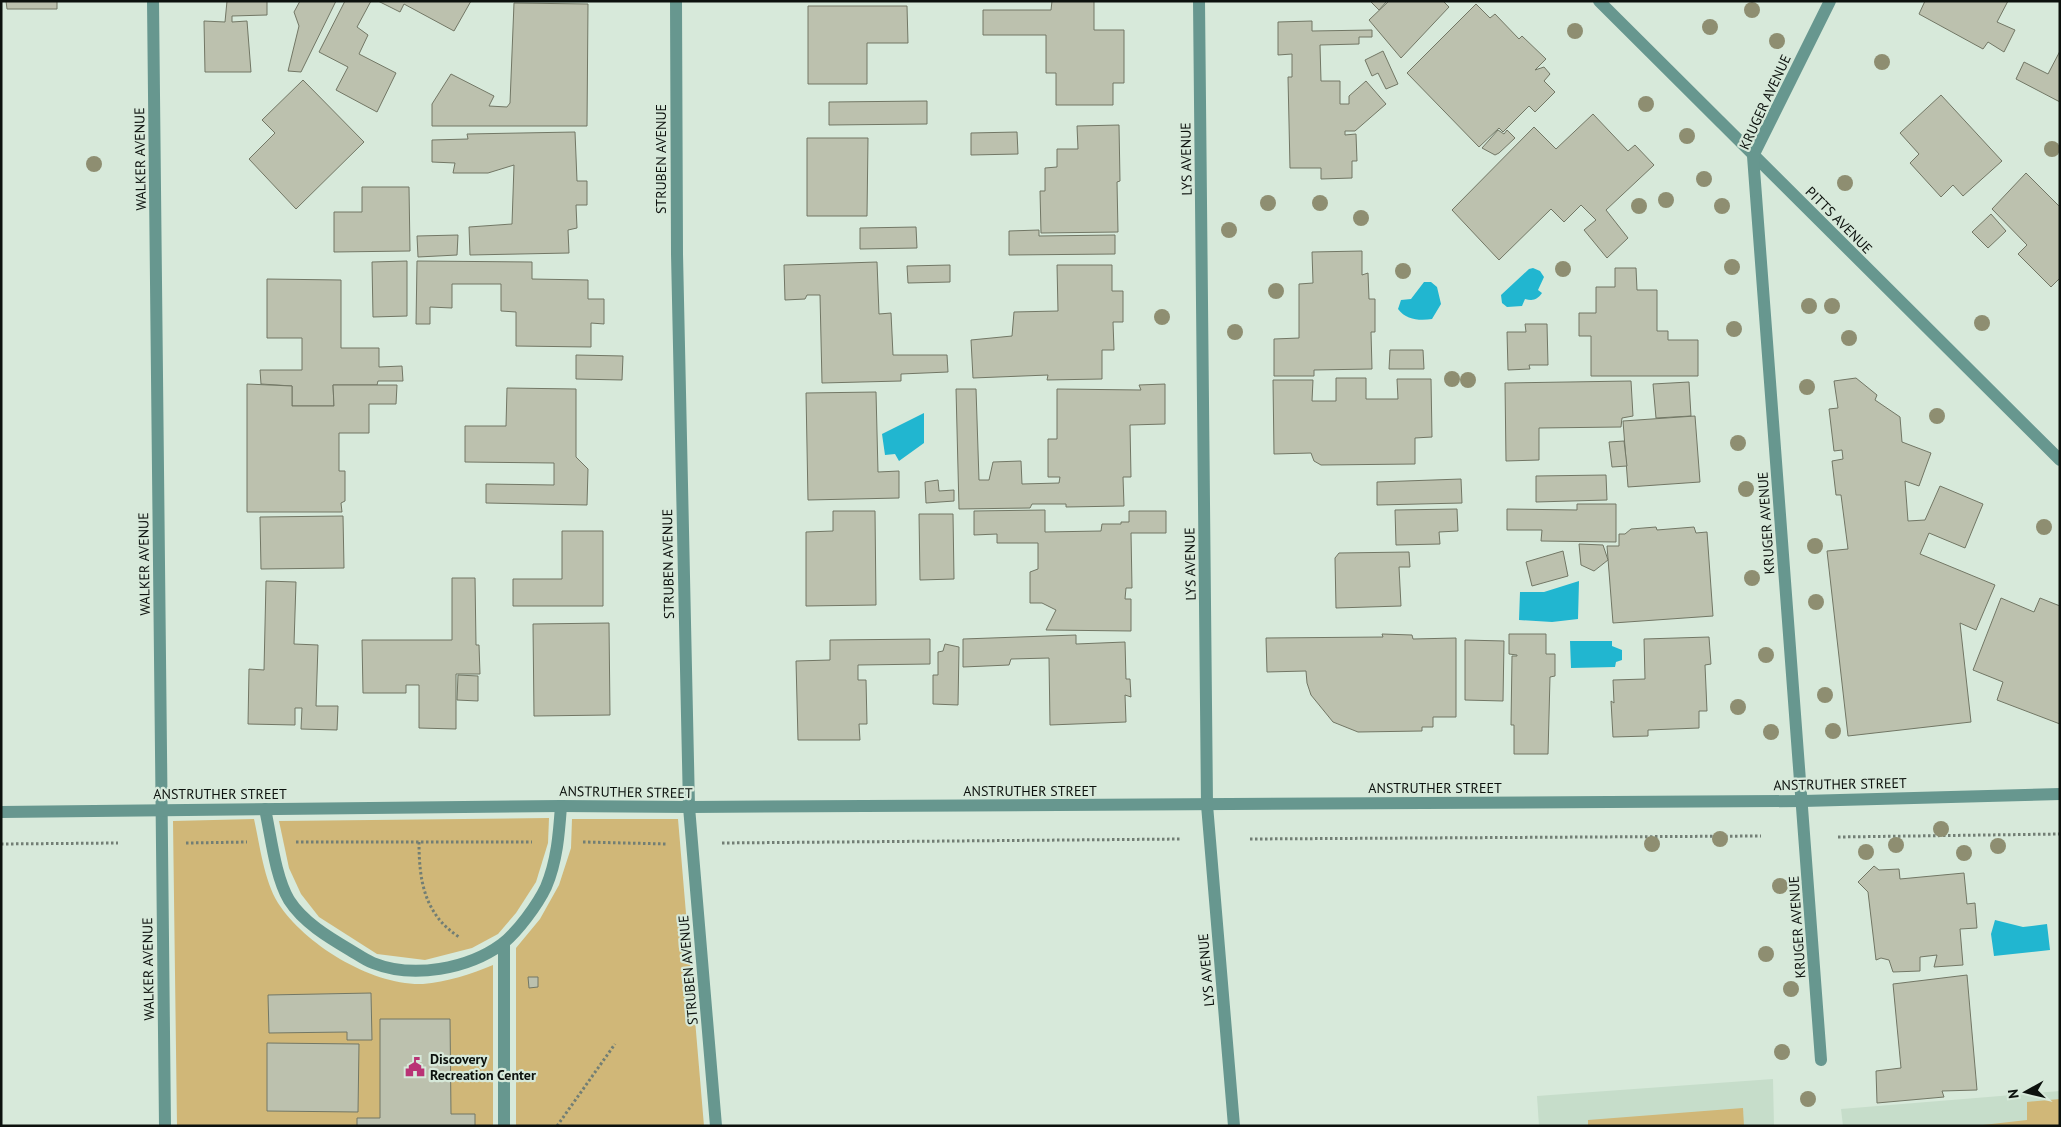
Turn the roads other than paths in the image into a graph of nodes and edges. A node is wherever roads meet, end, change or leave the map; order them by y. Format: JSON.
{"nodes":[{"id":1,"x":153,"y":1,"type":"edge"},
{"id":2,"x":676,"y":1,"type":"edge"},
{"id":3,"x":1199,"y":1,"type":"edge"},
{"id":4,"x":1599,"y":1,"type":"edge"},
{"id":5,"x":1830,"y":1,"type":"edge"},
{"id":6,"x":1753,"y":156,"type":"junction"},
{"id":7,"x":2060,"y":460,"type":"edge"},
{"id":8,"x":2060,"y":794,"type":"edge"},
{"id":9,"x":1803,"y":800,"type":"junction"},
{"id":10,"x":1207,"y":805,"type":"junction"},
{"id":11,"x":561,"y":806,"type":"junction"},
{"id":12,"x":689,"y":807,"type":"junction"},
{"id":13,"x":162,"y":809,"type":"junction"},
{"id":14,"x":264,"y":809,"type":"junction"},
{"id":15,"x":1,"y":812,"type":"edge"},
{"id":16,"x":504,"y":943,"type":"junction"},
{"id":17,"x":1822,"y":1060,"type":"dead end"},
{"id":18,"x":165,"y":1126,"type":"edge"},
{"id":19,"x":504,"y":1126,"type":"edge"},
{"id":20,"x":716,"y":1126,"type":"edge"},
{"id":21,"x":1234,"y":1126,"type":"edge"}],
"edges":[{"from":1,"to":13,"type":"street","name":"WALKER AVENUE"},
{"from":2,"to":12,"type":"street","name":"STRUBEN AVENUE"},
{"from":3,"to":10,"type":"street","name":"LYS AVENUE"},
{"from":4,"to":6,"type":"street","name":"PITTS AVENUE"},
{"from":5,"to":6,"type":"street","name":"KRUGER AVENUE"},
{"from":6,"to":7,"type":"street","name":"PITTS AVENUE"},
{"from":6,"to":9,"type":"street","name":"KRUGER AVENUE"},
{"from":8,"to":9,"type":"street","name":"ANSTRUTHER STREET"},
{"from":9,"to":10,"type":"street","name":"ANSTRUTHER STREET"},
{"from":9,"to":17,"type":"street","name":"KRUGER AVENUE"},
{"from":10,"to":12,"type":"street","name":"ANSTRUTHER STREET"},
{"from":10,"to":21,"type":"street","name":"LYS AVENUE"},
{"from":11,"to":12,"type":"street","name":"ANSTRUTHER STREET"},
{"from":11,"to":14,"type":"street","name":"ANSTRUTHER STREET"},
{"from":11,"to":16,"type":"street"},
{"from":12,"to":20,"type":"street","name":"STRUBEN AVENUE"},
{"from":13,"to":14,"type":"street","name":"ANSTRUTHER STREET"},
{"from":13,"to":15,"type":"street","name":"ANSTRUTHER STREET"},
{"from":13,"to":18,"type":"street","name":"WALKER AVENUE"},
{"from":14,"to":16,"type":"street"},
{"from":16,"to":19,"type":"street"}]}
